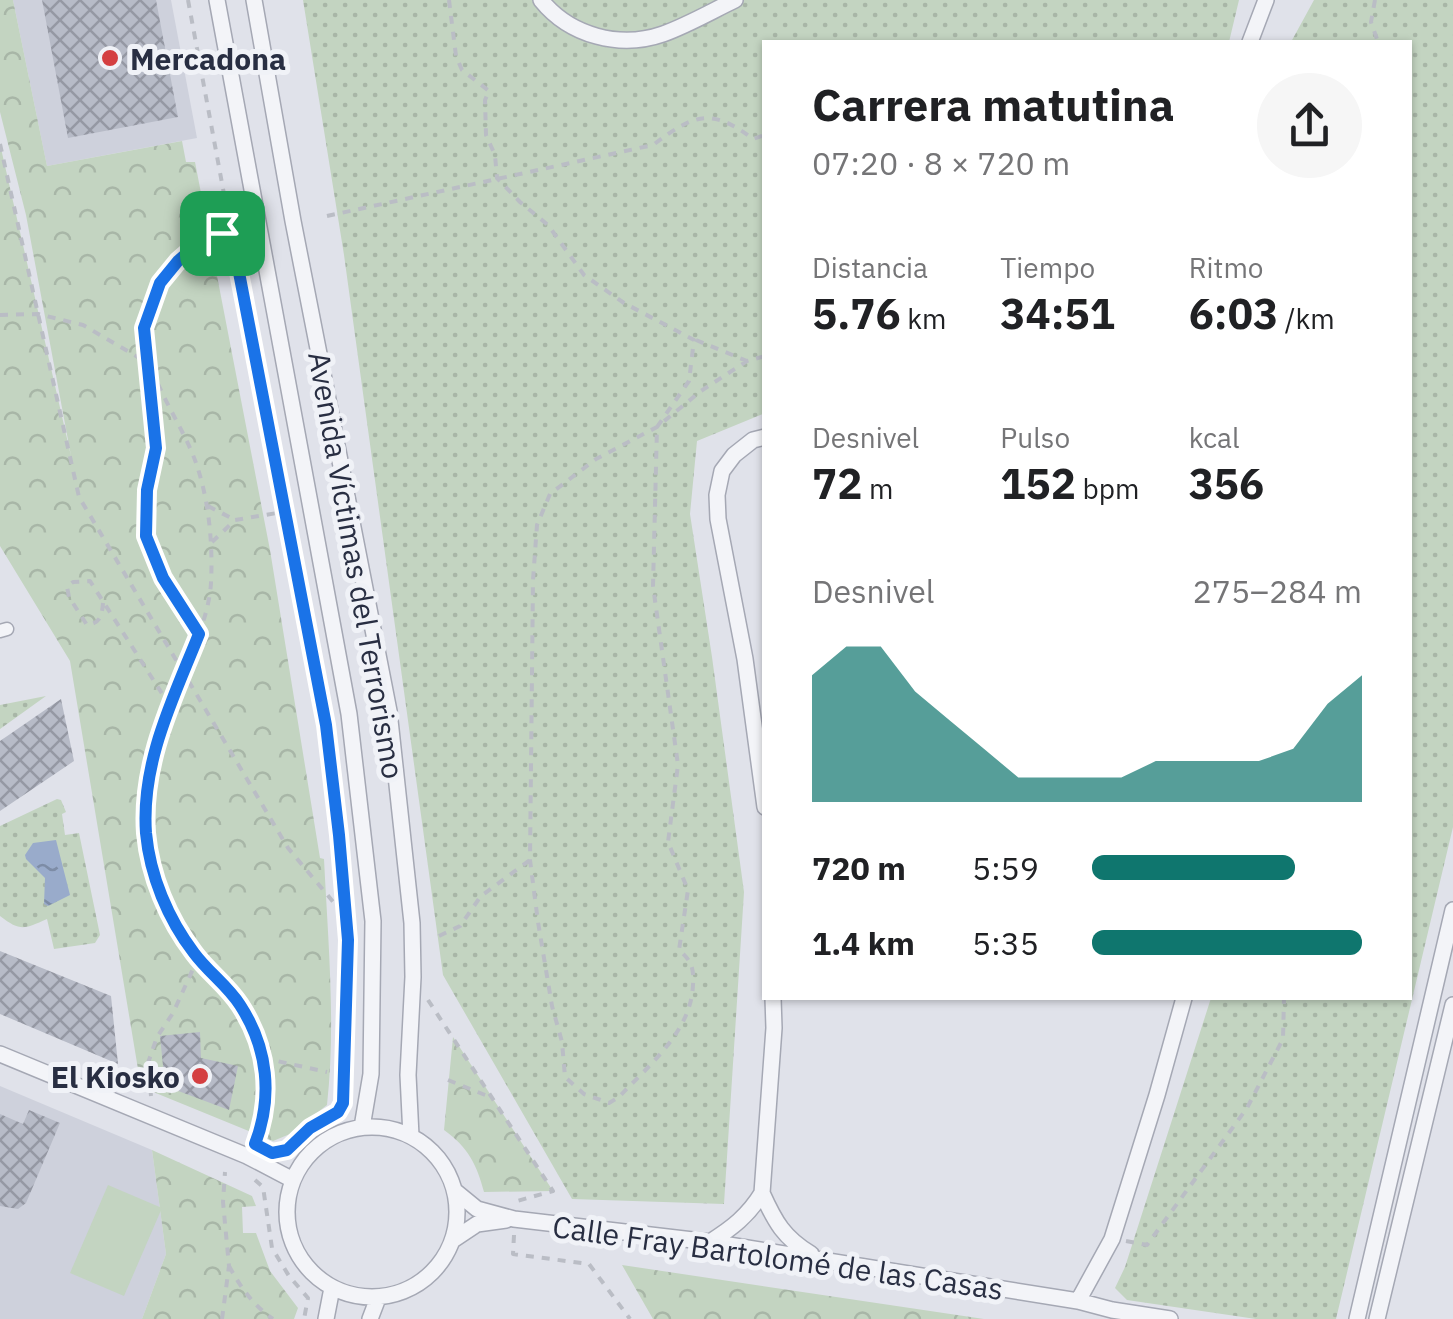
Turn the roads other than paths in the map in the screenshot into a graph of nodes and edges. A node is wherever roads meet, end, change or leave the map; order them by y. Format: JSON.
{"nodes":[{"id":1,"x":218,"y":0,"type":"edge"},
{"id":2,"x":254,"y":0,"type":"edge"},
{"id":3,"x":542,"y":0,"type":"edge"},
{"id":4,"x":736,"y":0,"type":"edge"},
{"id":5,"x":1266,"y":0,"type":"edge"},
{"id":6,"x":1251,"y":40,"type":"edge"},
{"id":7,"x":762,"y":438,"type":"edge"},
{"id":8,"x":762,"y":784,"type":"edge"},
{"id":9,"x":1453,"y":910,"type":"edge"},
{"id":10,"x":774,"y":1000,"type":"edge"},
{"id":11,"x":1183,"y":1000,"type":"edge"},
{"id":12,"x":1453,"y":1004,"type":"edge"},
{"id":13,"x":0,"y":1054,"type":"edge"},
{"id":14,"x":362,"y":1127,"type":"junction"},
{"id":15,"x":410,"y":1136,"type":"junction"},
{"id":16,"x":293,"y":1180,"type":"junction"},
{"id":17,"x":455,"y":1191,"type":"junction"},
{"id":18,"x":762,"y":1192,"type":"junction"},
{"id":19,"x":514,"y":1219,"type":"junction"},
{"id":20,"x":454,"y":1240,"type":"junction"},
{"id":21,"x":710,"y":1242,"type":"junction"},
{"id":22,"x":819,"y":1259,"type":"junction"},
{"id":23,"x":332,"y":1288,"type":"junction"},
{"id":24,"x":378,"y":1298,"type":"junction"},
{"id":25,"x":1078,"y":1302,"type":"junction"},
{"id":26,"x":326,"y":1319,"type":"edge"},
{"id":27,"x":370,"y":1319,"type":"edge"},
{"id":28,"x":1170,"y":1319,"type":"edge"},
{"id":29,"x":1357,"y":1319,"type":"edge"},
{"id":30,"x":1377,"y":1319,"type":"edge"}],
"edges":[{"from":1,"to":14,"type":"street","name":"Avenida Víctimas del Terrorismo"},
{"from":2,"to":15,"type":"street","name":"Avenida Víctimas del Terrorismo"},
{"from":3,"to":4,"type":"street"},
{"from":5,"to":6,"type":"street"},
{"from":7,"to":8,"type":"street"},
{"from":9,"to":29,"type":"street"},
{"from":10,"to":18,"type":"street"},
{"from":11,"to":25,"type":"street"},
{"from":12,"to":30,"type":"street"},
{"from":13,"to":16,"type":"street"},
{"from":14,"to":15,"type":"street"},
{"from":14,"to":16,"type":"street"},
{"from":15,"to":17,"type":"street"},
{"from":16,"to":23,"type":"street"},
{"from":17,"to":19,"type":"street","name":"Calle Fray Bartolomé de las Casas"},
{"from":17,"to":20,"type":"street"},
{"from":18,"to":21,"type":"street"},
{"from":18,"to":22,"type":"street"},
{"from":19,"to":20,"type":"street","name":"Calle Fray Bartolomé de las Casas"},
{"from":19,"to":21,"type":"street","name":"Calle Fray Bartolomé de las Casas"},
{"from":20,"to":24,"type":"street"},
{"from":21,"to":22,"type":"street","name":"Calle Fray Bartolomé de las Casas"},
{"from":22,"to":25,"type":"street","name":"Calle Fray Bartolomé de las Casas"},
{"from":23,"to":24,"type":"street"},
{"from":23,"to":26,"type":"street"},
{"from":24,"to":27,"type":"street"},
{"from":25,"to":28,"type":"street","name":"Calle Fray Bartolomé de las Casas"}]}
